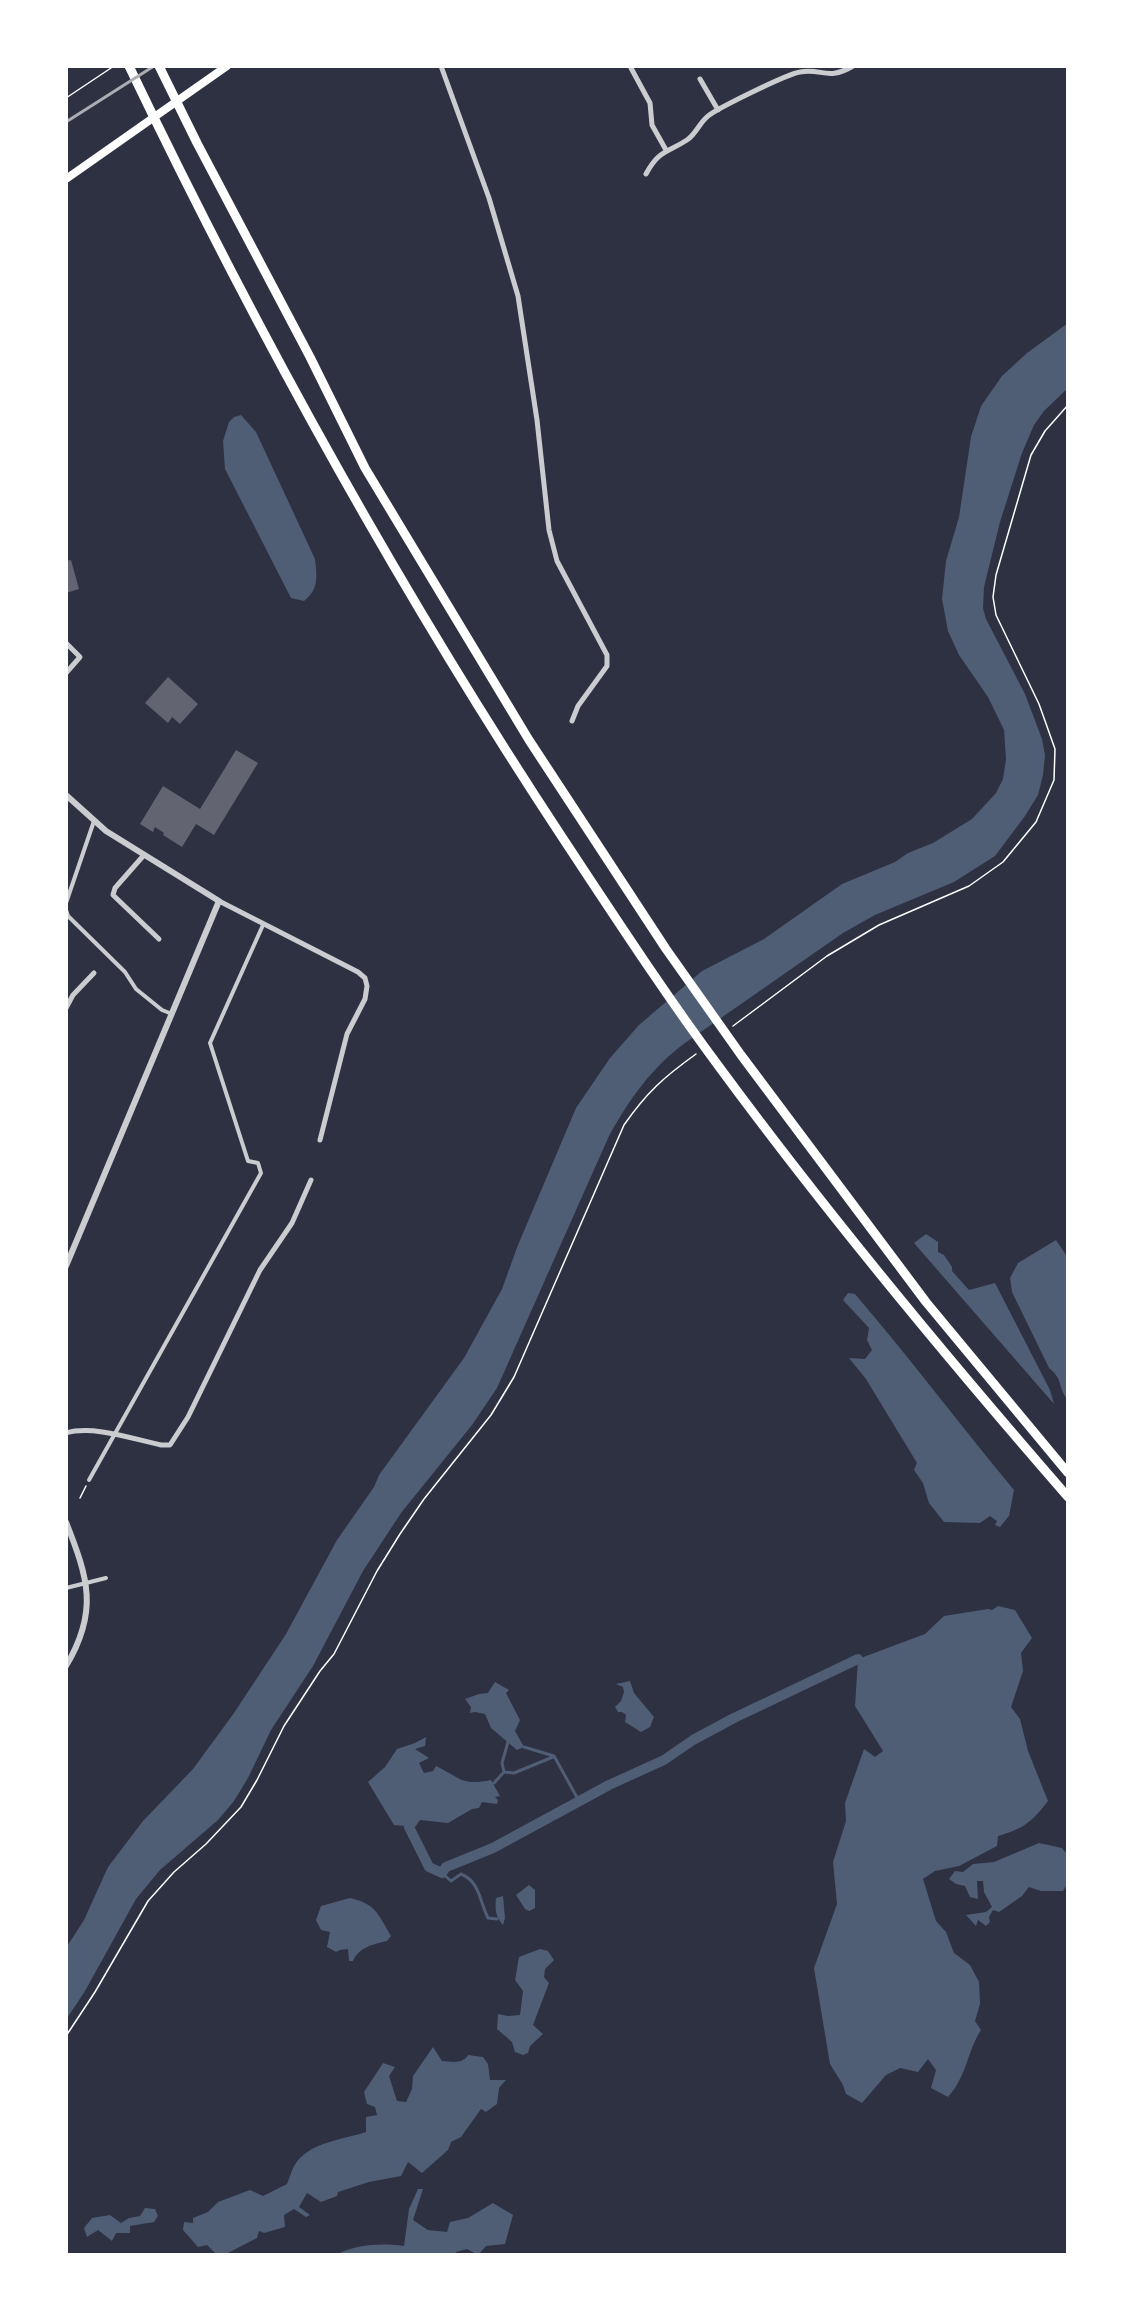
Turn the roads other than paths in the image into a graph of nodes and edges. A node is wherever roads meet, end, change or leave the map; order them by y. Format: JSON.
{"nodes":[{"id":1,"x":129,"y":66,"type":"edge"},
{"id":2,"x":159,"y":66,"type":"edge"},
{"id":3,"x":227,"y":66,"type":"edge"},
{"id":4,"x":441,"y":66,"type":"edge"},
{"id":5,"x":853,"y":66,"type":"edge"},
{"id":6,"x":631,"y":68,"type":"dead end"},
{"id":7,"x":805,"y":69,"type":"edge"},
{"id":8,"x":700,"y":79,"type":"dead end"},
{"id":9,"x":718,"y":110,"type":"junction"},
{"id":10,"x":666,"y":150,"type":"junction"},
{"id":11,"x":646,"y":174,"type":"dead end"},
{"id":12,"x":66,"y":179,"type":"edge"},
{"id":13,"x":67,"y":646,"type":"edge"},
{"id":14,"x":66,"y":674,"type":"edge"},
{"id":15,"x":573,"y":721,"type":"dead end"},
{"id":16,"x":67,"y":798,"type":"edge"},
{"id":17,"x":94,"y":820,"type":"junction"},
{"id":18,"x":144,"y":855,"type":"junction"},
{"id":19,"x":219,"y":901,"type":"junction"},
{"id":20,"x":66,"y":903,"type":"edge"},
{"id":21,"x":66,"y":910,"type":"edge"},
{"id":22,"x":263,"y":925,"type":"junction"},
{"id":23,"x":159,"y":939,"type":"dead end"},
{"id":24,"x":94,"y":973,"type":"dead end"},
{"id":25,"x":66,"y":1008,"type":"edge"},
{"id":26,"x":172,"y":1014,"type":"junction"},
{"id":27,"x":320,"y":1140,"type":"dead end"},
{"id":28,"x":311,"y":1180,"type":"dead end"},
{"id":29,"x":66,"y":1266,"type":"edge"},
{"id":30,"x":66,"y":1433,"type":"edge"},
{"id":31,"x":113,"y":1435,"type":"junction"},
{"id":32,"x":1068,"y":1473,"type":"edge"},
{"id":33,"x":89,"y":1480,"type":"road end"},
{"id":34,"x":1068,"y":1497,"type":"edge"},
{"id":35,"x":66,"y":1522,"type":"edge"},
{"id":36,"x":106,"y":1578,"type":"dead end"},
{"id":37,"x":86,"y":1584,"type":"junction"},
{"id":38,"x":66,"y":1588,"type":"edge"},
{"id":39,"x":66,"y":1666,"type":"edge"}],
"edges":[{"from":1,"to":34,"type":"highway"},
{"from":2,"to":32,"type":"highway"},
{"from":3,"to":12,"type":"main road"},
{"from":4,"to":15,"type":"street"},
{"from":5,"to":7,"type":"street"},
{"from":6,"to":10,"type":"street"},
{"from":7,"to":9,"type":"street"},
{"from":8,"to":9,"type":"street"},
{"from":9,"to":10,"type":"street"},
{"from":10,"to":11,"type":"street"},
{"from":13,"to":14,"type":"street"},
{"from":16,"to":17,"type":"street"},
{"from":17,"to":18,"type":"street"},
{"from":17,"to":20,"type":"street"},
{"from":18,"to":19,"type":"street"},
{"from":18,"to":23,"type":"street"},
{"from":19,"to":22,"type":"street"},
{"from":19,"to":26,"type":"street"},
{"from":21,"to":26,"type":"street"},
{"from":22,"to":27,"type":"street"},
{"from":22,"to":31,"type":"street"},
{"from":24,"to":25,"type":"street"},
{"from":26,"to":29,"type":"street"},
{"from":28,"to":31,"type":"street"},
{"from":30,"to":31,"type":"street"},
{"from":31,"to":33,"type":"street"},
{"from":35,"to":37,"type":"street"},
{"from":36,"to":37,"type":"street"},
{"from":37,"to":38,"type":"street"},
{"from":37,"to":39,"type":"street"}]}
